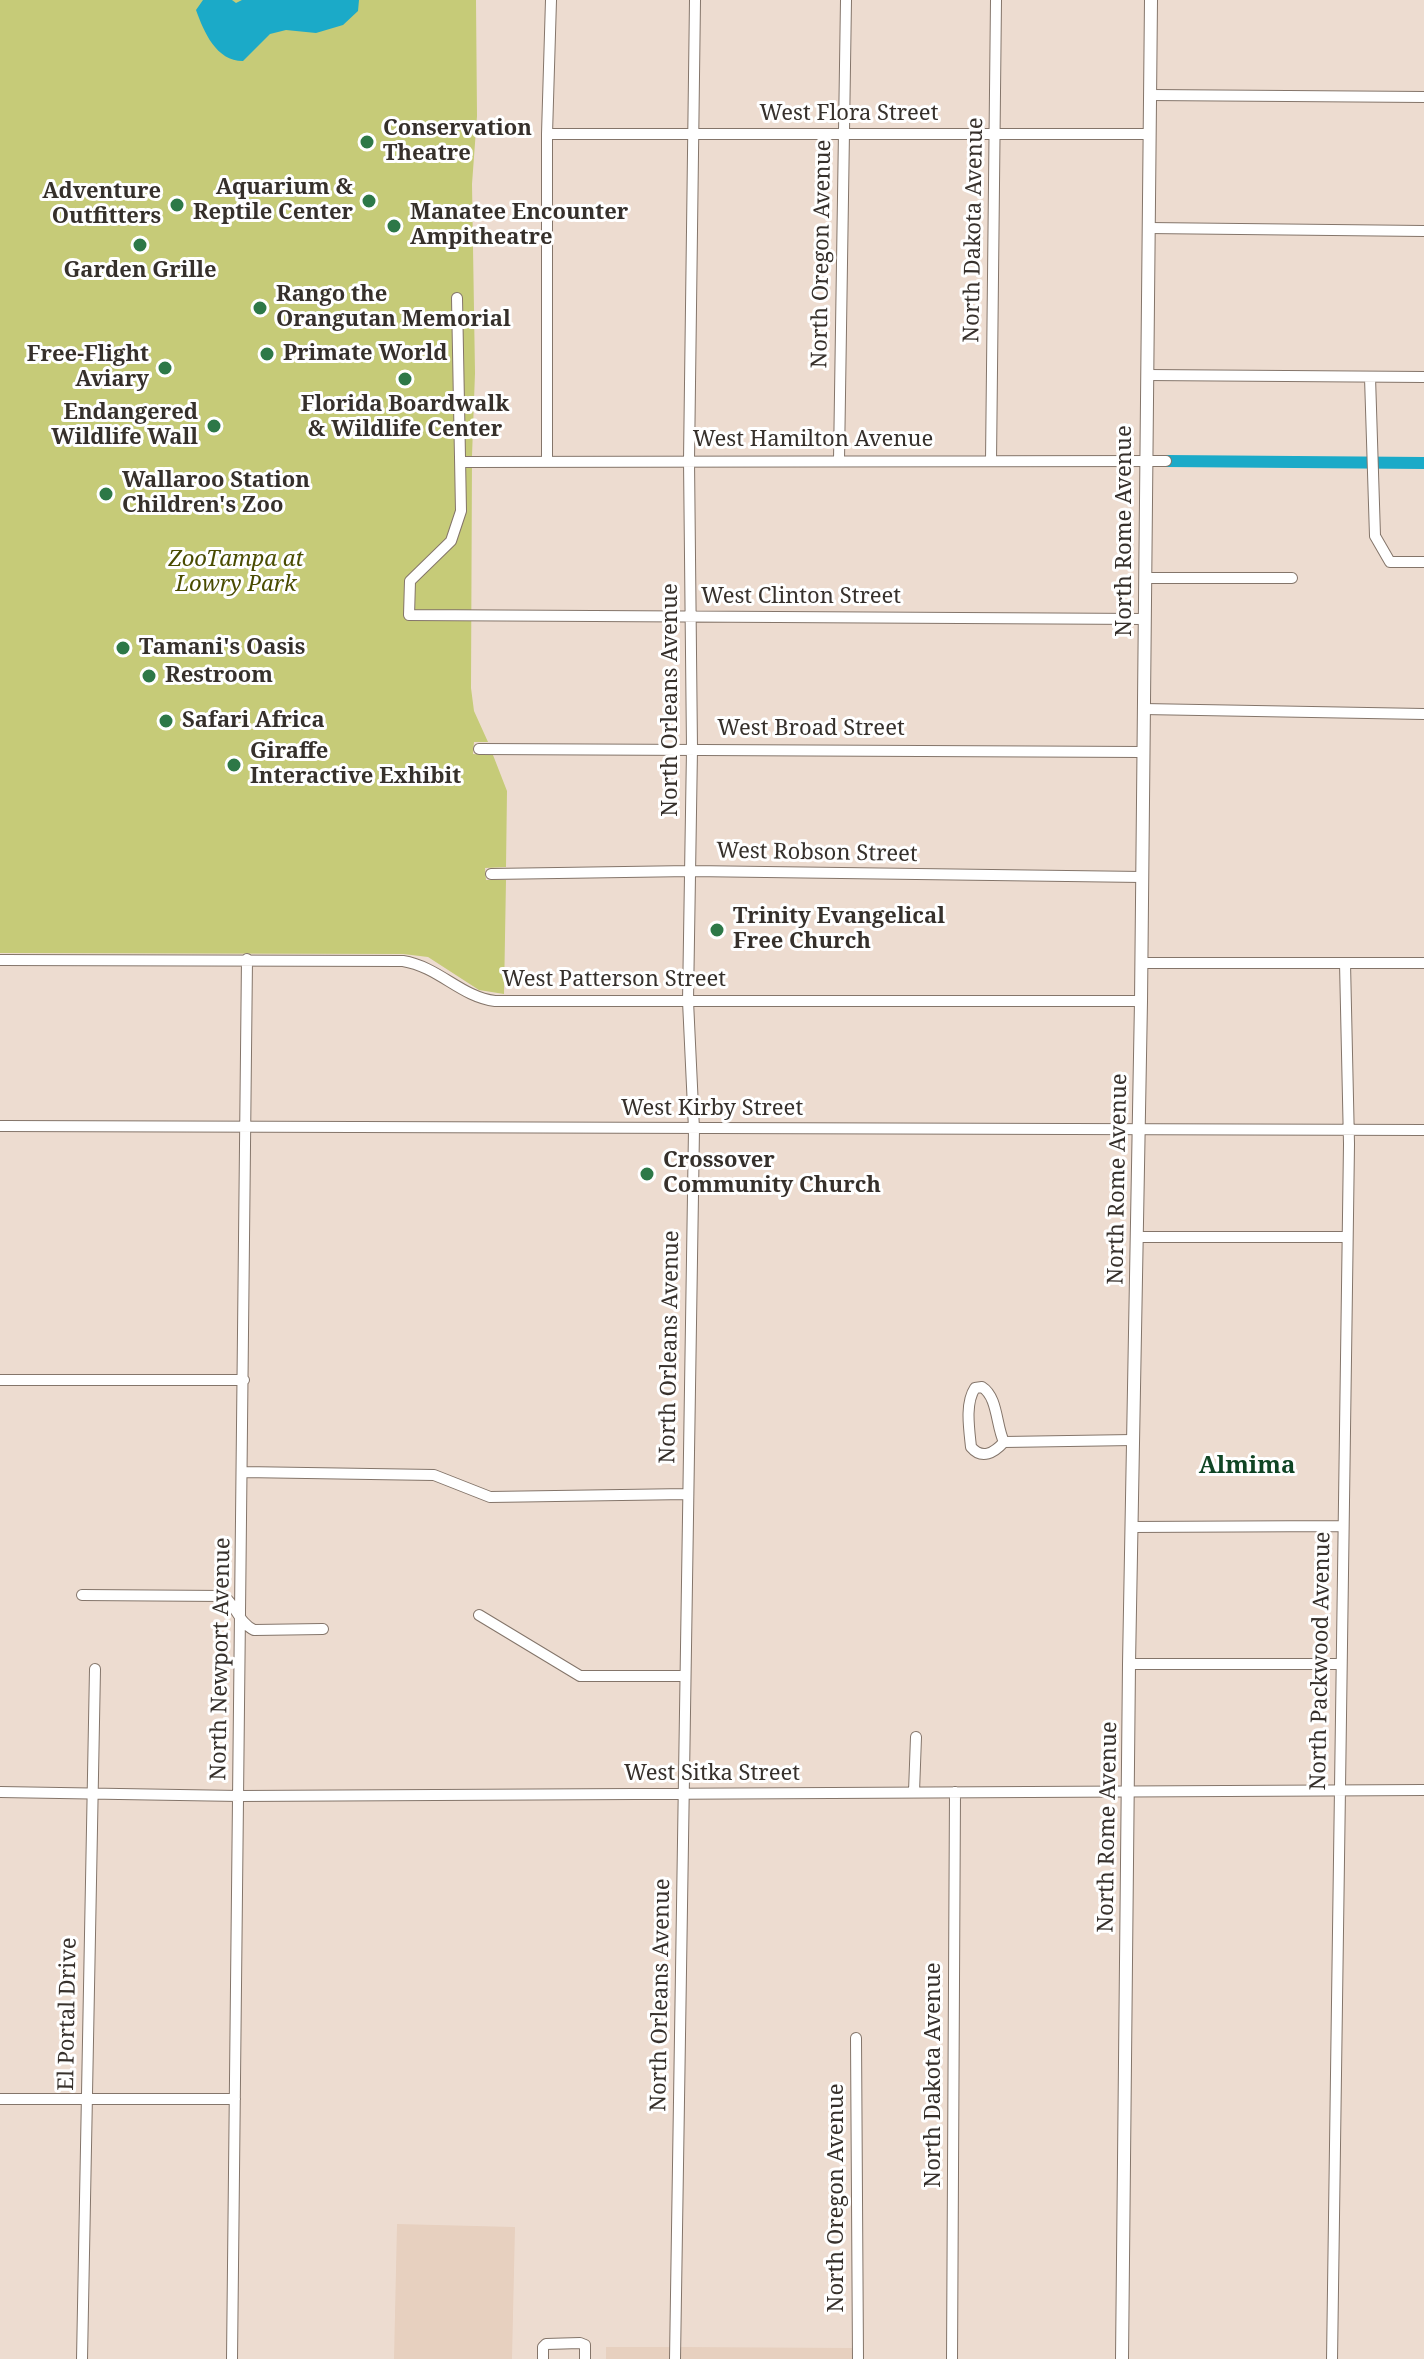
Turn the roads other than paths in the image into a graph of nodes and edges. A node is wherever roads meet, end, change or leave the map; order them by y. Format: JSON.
{"nodes":[{"id":1,"x":551,"y":0,"type":"edge"},
{"id":2,"x":695,"y":0,"type":"edge"},
{"id":3,"x":846,"y":0,"type":"edge"},
{"id":4,"x":996,"y":0,"type":"edge"},
{"id":5,"x":1151,"y":0,"type":"edge"},
{"id":6,"x":1150,"y":95,"type":"junction"},
{"id":7,"x":1424,"y":97,"type":"edge"},
{"id":8,"x":547,"y":134,"type":"junction"},
{"id":9,"x":694,"y":134,"type":"junction"},
{"id":10,"x":844,"y":134,"type":"junction"},
{"id":11,"x":995,"y":134,"type":"junction"},
{"id":12,"x":1150,"y":134,"type":"junction"},
{"id":13,"x":1148,"y":228,"type":"junction"},
{"id":14,"x":1424,"y":231,"type":"edge"},
{"id":15,"x":457,"y":298,"type":"dead end"},
{"id":16,"x":1147,"y":375,"type":"junction"},
{"id":17,"x":1370,"y":377,"type":"junction"},
{"id":18,"x":1424,"y":377,"type":"edge"},
{"id":19,"x":547,"y":460,"type":"junction"},
{"id":20,"x":689,"y":460,"type":"junction"},
{"id":21,"x":839,"y":460,"type":"junction"},
{"id":22,"x":991,"y":461,"type":"junction"},
{"id":23,"x":1145,"y":461,"type":"junction"},
{"id":24,"x":1166,"y":461,"type":"dead end"},
{"id":25,"x":461,"y":462,"type":"junction"},
{"id":26,"x":1424,"y":562,"type":"edge"},
{"id":27,"x":1145,"y":578,"type":"junction"},
{"id":28,"x":1292,"y":578,"type":"dead end"},
{"id":29,"x":691,"y":616,"type":"junction"},
{"id":30,"x":1145,"y":619,"type":"junction"},
{"id":31,"x":1143,"y":709,"type":"junction"},
{"id":32,"x":1424,"y":714,"type":"edge"},
{"id":33,"x":479,"y":749,"type":"dead end"},
{"id":34,"x":692,"y":749,"type":"junction"},
{"id":35,"x":1143,"y":752,"type":"junction"},
{"id":36,"x":691,"y":871,"type":"junction"},
{"id":37,"x":491,"y":874,"type":"dead end"},
{"id":38,"x":1142,"y":877,"type":"junction"},
{"id":39,"x":247,"y":959,"type":"junction"},
{"id":40,"x":0,"y":960,"type":"edge"},
{"id":41,"x":1141,"y":963,"type":"junction"},
{"id":42,"x":1345,"y":963,"type":"junction"},
{"id":43,"x":1424,"y":963,"type":"edge"},
{"id":44,"x":688,"y":1001,"type":"junction"},
{"id":45,"x":1141,"y":1001,"type":"junction"},
{"id":46,"x":0,"y":1126,"type":"edge"},
{"id":47,"x":247,"y":1126,"type":"junction"},
{"id":48,"x":694,"y":1129,"type":"junction"},
{"id":49,"x":1348,"y":1130,"type":"junction"},
{"id":50,"x":1424,"y":1130,"type":"edge"},
{"id":51,"x":1139,"y":1131,"type":"junction"},
{"id":52,"x":1137,"y":1237,"type":"junction"},
{"id":53,"x":1347,"y":1237,"type":"junction"},
{"id":54,"x":0,"y":1380,"type":"edge"},
{"id":55,"x":244,"y":1380,"type":"junction"},
{"id":56,"x":1133,"y":1440,"type":"junction"},
{"id":57,"x":1004,"y":1442,"type":"junction"},
{"id":58,"x":243,"y":1472,"type":"junction"},
{"id":59,"x":687,"y":1494,"type":"junction"},
{"id":60,"x":1342,"y":1526,"type":"junction"},
{"id":61,"x":1132,"y":1527,"type":"junction"},
{"id":62,"x":82,"y":1595,"type":"dead end"},
{"id":63,"x":479,"y":1615,"type":"dead end"},
{"id":64,"x":242,"y":1620,"type":"junction"},
{"id":65,"x":323,"y":1629,"type":"dead end"},
{"id":66,"x":1129,"y":1664,"type":"junction"},
{"id":67,"x":1341,"y":1664,"type":"junction"},
{"id":68,"x":95,"y":1669,"type":"dead end"},
{"id":69,"x":685,"y":1676,"type":"junction"},
{"id":70,"x":916,"y":1737,"type":"dead end"},
{"id":71,"x":1128,"y":1790,"type":"junction"},
{"id":72,"x":1339,"y":1790,"type":"junction"},
{"id":73,"x":1424,"y":1790,"type":"edge"},
{"id":74,"x":0,"y":1792,"type":"edge"},
{"id":75,"x":914,"y":1792,"type":"junction"},
{"id":76,"x":955,"y":1792,"type":"junction"},
{"id":77,"x":92,"y":1793,"type":"junction"},
{"id":78,"x":684,"y":1794,"type":"junction"},
{"id":79,"x":239,"y":1796,"type":"junction"},
{"id":80,"x":856,"y":2038,"type":"dead end"},
{"id":81,"x":0,"y":2099,"type":"edge"},
{"id":82,"x":86,"y":2099,"type":"junction"},
{"id":83,"x":235,"y":2099,"type":"junction"},
{"id":84,"x":82,"y":2359,"type":"edge"},
{"id":85,"x":232,"y":2359,"type":"edge"},
{"id":86,"x":543,"y":2359,"type":"edge"},
{"id":87,"x":585,"y":2359,"type":"edge"},
{"id":88,"x":675,"y":2359,"type":"edge"},
{"id":89,"x":858,"y":2359,"type":"edge"},
{"id":90,"x":952,"y":2359,"type":"edge"},
{"id":91,"x":1122,"y":2359,"type":"edge"},
{"id":92,"x":1332,"y":2359,"type":"edge"}],
"edges":[{"from":1,"to":8,"type":"street"},
{"from":2,"to":9,"type":"street","name":"North Orleans Avenue"},
{"from":3,"to":10,"type":"street","name":"North Oregon Avenue"},
{"from":4,"to":11,"type":"street","name":"North Dakota Avenue"},
{"from":5,"to":6,"type":"street","name":"North Rome Avenue"},
{"from":6,"to":7,"type":"street"},
{"from":6,"to":12,"type":"street","name":"North Rome Avenue"},
{"from":8,"to":9,"type":"street","name":"West Flora Street"},
{"from":8,"to":19,"type":"street"},
{"from":9,"to":10,"type":"street","name":"West Flora Street"},
{"from":9,"to":20,"type":"street","name":"North Orleans Avenue"},
{"from":10,"to":11,"type":"street","name":"West Flora Street"},
{"from":10,"to":21,"type":"street","name":"North Oregon Avenue"},
{"from":11,"to":12,"type":"street","name":"West Flora Street"},
{"from":11,"to":22,"type":"street","name":"North Dakota Avenue"},
{"from":12,"to":13,"type":"street","name":"North Rome Avenue"},
{"from":13,"to":14,"type":"street"},
{"from":13,"to":16,"type":"street","name":"North Rome Avenue"},
{"from":15,"to":25,"type":"street"},
{"from":16,"to":17,"type":"street"},
{"from":16,"to":23,"type":"street","name":"North Rome Avenue"},
{"from":17,"to":18,"type":"street"},
{"from":17,"to":26,"type":"street"},
{"from":19,"to":20,"type":"street","name":"West Hamilton Avenue"},
{"from":19,"to":25,"type":"street","name":"West Hamilton Avenue"},
{"from":20,"to":21,"type":"street","name":"West Hamilton Avenue"},
{"from":20,"to":29,"type":"street","name":"North Orleans Avenue"},
{"from":21,"to":22,"type":"street","name":"West Hamilton Avenue"},
{"from":22,"to":23,"type":"street","name":"West Hamilton Avenue"},
{"from":23,"to":24,"type":"street","name":"West Hamilton Avenue"},
{"from":23,"to":27,"type":"street","name":"North Rome Avenue"},
{"from":25,"to":29,"type":"street","name":"West Clinton Street"},
{"from":27,"to":28,"type":"street"},
{"from":27,"to":30,"type":"street","name":"North Rome Avenue"},
{"from":29,"to":30,"type":"street","name":"West Clinton Street"},
{"from":29,"to":34,"type":"street","name":"North Orleans Avenue"},
{"from":30,"to":31,"type":"street","name":"North Rome Avenue"},
{"from":31,"to":32,"type":"street"},
{"from":31,"to":35,"type":"street","name":"North Rome Avenue"},
{"from":33,"to":34,"type":"street","name":"West Broad Street"},
{"from":34,"to":35,"type":"street","name":"West Broad Street"},
{"from":34,"to":36,"type":"street","name":"North Orleans Avenue"},
{"from":35,"to":38,"type":"street","name":"North Rome Avenue"},
{"from":36,"to":37,"type":"street","name":"West Robson Street"},
{"from":36,"to":38,"type":"street","name":"West Robson Street"},
{"from":36,"to":44,"type":"street","name":"North Orleans Avenue"},
{"from":38,"to":41,"type":"street","name":"North Rome Avenue"},
{"from":39,"to":40,"type":"street","name":"West Patterson Street"},
{"from":39,"to":44,"type":"street","name":"West Patterson Street"},
{"from":39,"to":47,"type":"street","name":"North Newport Avenue"},
{"from":41,"to":42,"type":"street"},
{"from":41,"to":45,"type":"street","name":"North Rome Avenue"},
{"from":42,"to":43,"type":"street"},
{"from":42,"to":49,"type":"street","name":"North Packwood Avenue"},
{"from":44,"to":45,"type":"street","name":"West Patterson Street"},
{"from":44,"to":48,"type":"street","name":"North Orleans Avenue"},
{"from":45,"to":51,"type":"street","name":"North Rome Avenue"},
{"from":46,"to":47,"type":"street","name":"West Kirby Street"},
{"from":47,"to":48,"type":"street","name":"West Kirby Street"},
{"from":47,"to":55,"type":"street","name":"North Newport Avenue"},
{"from":48,"to":51,"type":"street","name":"West Kirby Street"},
{"from":48,"to":59,"type":"street","name":"North Orleans Avenue"},
{"from":49,"to":50,"type":"street","name":"West Kirby Street"},
{"from":49,"to":51,"type":"street","name":"West Kirby Street"},
{"from":49,"to":53,"type":"street","name":"North Packwood Avenue"},
{"from":51,"to":52,"type":"street","name":"North Rome Avenue"},
{"from":52,"to":53,"type":"street"},
{"from":52,"to":56,"type":"street","name":"North Rome Avenue"},
{"from":53,"to":60,"type":"street","name":"North Packwood Avenue"},
{"from":54,"to":55,"type":"street"},
{"from":55,"to":58,"type":"street","name":"North Newport Avenue"},
{"from":56,"to":57,"type":"street"},
{"from":56,"to":61,"type":"street","name":"North Rome Avenue"},
{"from":57,"to":57,"type":"street"},
{"from":58,"to":59,"type":"street"},
{"from":58,"to":64,"type":"street","name":"North Newport Avenue"},
{"from":59,"to":69,"type":"street","name":"North Orleans Avenue"},
{"from":60,"to":61,"type":"street"},
{"from":60,"to":67,"type":"street","name":"North Packwood Avenue"},
{"from":61,"to":66,"type":"street","name":"North Rome Avenue"},
{"from":62,"to":64,"type":"street"},
{"from":63,"to":69,"type":"street"},
{"from":64,"to":65,"type":"street"},
{"from":64,"to":79,"type":"street","name":"North Newport Avenue"},
{"from":66,"to":67,"type":"street"},
{"from":66,"to":71,"type":"street","name":"North Rome Avenue"},
{"from":67,"to":72,"type":"street","name":"North Packwood Avenue"},
{"from":68,"to":77,"type":"street","name":"El Portal Drive"},
{"from":69,"to":78,"type":"street","name":"North Orleans Avenue"},
{"from":70,"to":75,"type":"street"},
{"from":71,"to":72,"type":"street","name":"West Sitka Street"},
{"from":71,"to":76,"type":"street","name":"West Sitka Street"},
{"from":71,"to":91,"type":"street","name":"North Rome Avenue"},
{"from":72,"to":73,"type":"street","name":"West Sitka Street"},
{"from":72,"to":92,"type":"street","name":"North Packwood Avenue"},
{"from":74,"to":77,"type":"street","name":"West Sitka Street"},
{"from":75,"to":76,"type":"street","name":"West Sitka Street"},
{"from":75,"to":78,"type":"street","name":"West Sitka Street"},
{"from":76,"to":90,"type":"street","name":"North Dakota Avenue"},
{"from":77,"to":79,"type":"street","name":"West Sitka Street"},
{"from":77,"to":82,"type":"street","name":"El Portal Drive"},
{"from":78,"to":79,"type":"street","name":"West Sitka Street"},
{"from":78,"to":88,"type":"street","name":"North Orleans Avenue"},
{"from":79,"to":83,"type":"street","name":"North Newport Avenue"},
{"from":80,"to":89,"type":"street","name":"North Oregon Avenue"},
{"from":81,"to":82,"type":"street"},
{"from":82,"to":83,"type":"street"},
{"from":82,"to":84,"type":"street","name":"El Portal Drive"},
{"from":83,"to":85,"type":"street","name":"North Newport Avenue"},
{"from":86,"to":87,"type":"street"}]}
